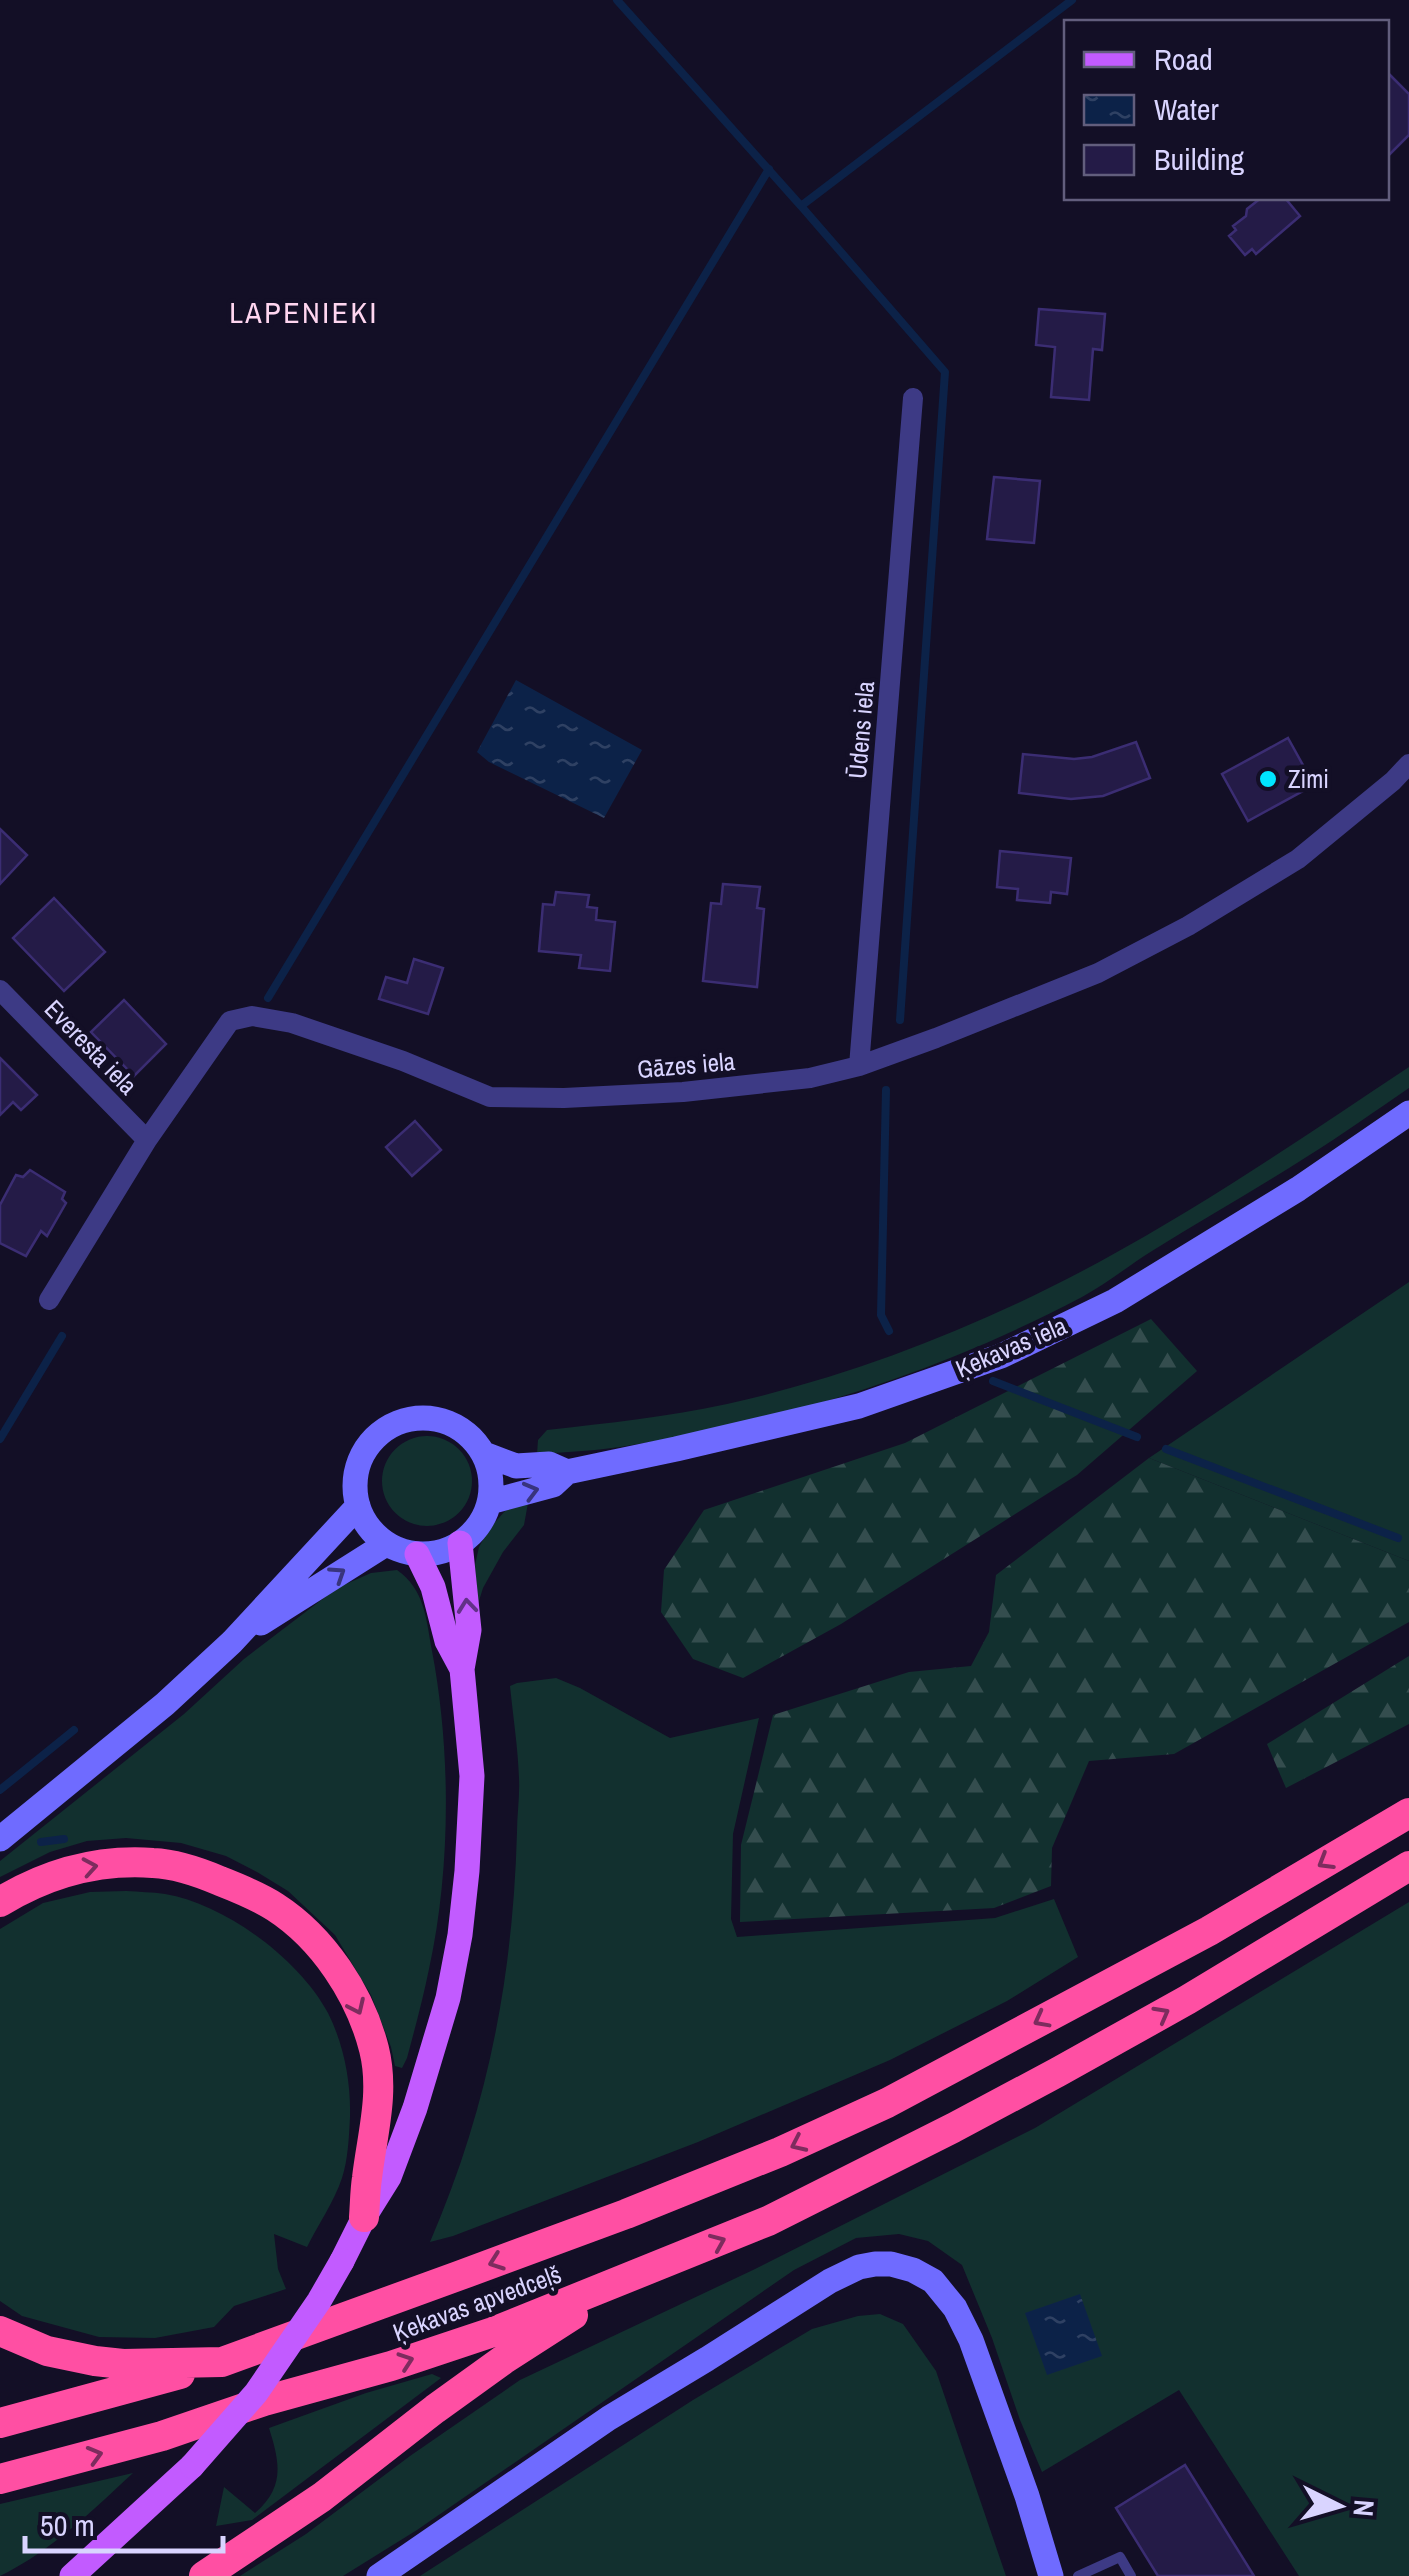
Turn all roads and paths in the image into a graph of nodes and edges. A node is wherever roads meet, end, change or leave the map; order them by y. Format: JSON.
{"nodes":[{"id":1,"x":914,"y":398,"type":"dead end"},
{"id":2,"x":1409,"y":764,"type":"edge"},
{"id":3,"x":0,"y":990,"type":"edge"},
{"id":4,"x":859,"y":1066,"type":"junction"},
{"id":5,"x":1409,"y":1113,"type":"edge"},
{"id":6,"x":147,"y":1140,"type":"junction"},
{"id":7,"x":49,"y":1300,"type":"dead end"},
{"id":8,"x":484,"y":1454,"type":"junction"},
{"id":9,"x":567,"y":1472,"type":"junction"},
{"id":10,"x":490,"y":1502,"type":"junction"},
{"id":11,"x":358,"y":1506,"type":"junction"},
{"id":12,"x":460,"y":1543,"type":"junction"},
{"id":13,"x":386,"y":1544,"type":"junction"},
{"id":14,"x":417,"y":1554,"type":"junction"},
{"id":15,"x":232,"y":1642,"type":"junction"},
{"id":16,"x":462,"y":1669,"type":"junction"},
{"id":17,"x":1409,"y":1813,"type":"edge"},
{"id":18,"x":0,"y":1840,"type":"edge"},
{"id":19,"x":1409,"y":1866,"type":"edge"},
{"id":20,"x":0,"y":1902,"type":"edge"},
{"id":21,"x":364,"y":2216,"type":"junction"},
{"id":22,"x":628,"y":2279,"type":"junction"},
{"id":23,"x":0,"y":2331,"type":"edge"},
{"id":24,"x":222,"y":2362,"type":"junction"},
{"id":25,"x":0,"y":2422,"type":"edge"},
{"id":26,"x":0,"y":2479,"type":"edge"},
{"id":27,"x":72,"y":2576,"type":"edge"},
{"id":28,"x":204,"y":2576,"type":"edge"},
{"id":29,"x":379,"y":2576,"type":"edge"},
{"id":30,"x":1051,"y":2576,"type":"edge"},
{"id":31,"x":1078,"y":2576,"type":"edge"},
{"id":32,"x":1132,"y":2576,"type":"edge"}],
"edges":[{"from":1,"to":4,"type":"street","name":"Ūdens iela"},
{"from":2,"to":4,"type":"street","name":"Gāzes iela"},
{"from":3,"to":6,"type":"street","name":"Everesta iela"},
{"from":4,"to":6,"type":"street","name":"Gāzes iela"},
{"from":5,"to":9,"type":"main road","name":"Ķekavas iela"},
{"from":6,"to":7,"type":"street","name":"Gāzes iela"},
{"from":8,"to":9,"type":"main road","name":"Ķekavas iela"},
{"from":8,"to":10,"type":"main road"},
{"from":8,"to":11,"type":"main road","name":"Ķekavas iela"},
{"from":10,"to":9,"type":"main road","name":"Ķekavas iela","one_way":true},
{"from":10,"to":12,"type":"main road"},
{"from":11,"to":13,"type":"main road"},
{"from":11,"to":15,"type":"main road"},
{"from":12,"to":14,"type":"main road"},
{"from":16,"to":12,"type":"main road","one_way":true},
{"from":13,"to":14,"type":"main road"},
{"from":15,"to":13,"type":"main road","one_way":true},
{"from":14,"to":16,"type":"main road"},
{"from":15,"to":18,"type":"main road"},
{"from":16,"to":21,"type":"main road"},
{"from":17,"to":24,"type":"highway","one_way":true},
{"from":22,"to":19,"type":"highway","name":"Ķekavas apvedceļš","one_way":true},
{"from":20,"to":21,"type":"highway","one_way":true},
{"from":21,"to":27,"type":"main road","bridge":true},
{"from":26,"to":22,"type":"highway","name":"Ķekavas apvedceļš","one_way":true},
{"from":22,"to":28,"type":"highway"},
{"from":23,"to":24,"type":"highway"},
{"from":24,"to":25,"type":"highway"},
{"from":29,"to":30,"type":"main road"},
{"from":31,"to":32,"type":"lane"}]}
